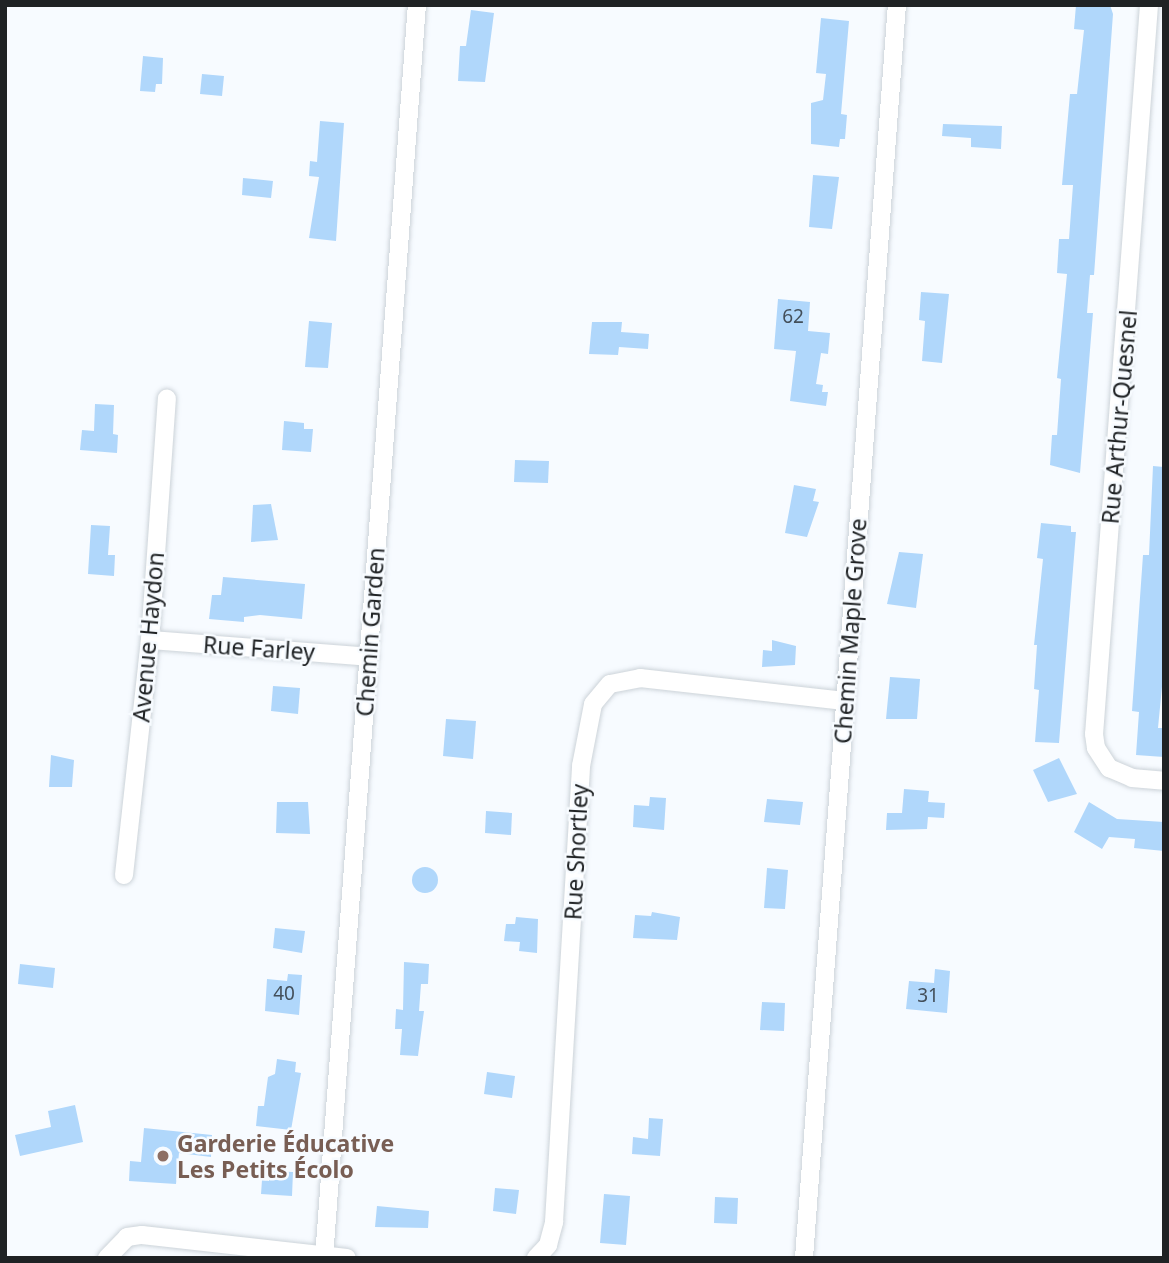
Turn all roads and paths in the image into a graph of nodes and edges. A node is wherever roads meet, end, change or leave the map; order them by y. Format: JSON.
{"nodes":[{"id":1,"x":416,"y":5,"type":"edge"},
{"id":2,"x":897,"y":5,"type":"edge"},
{"id":3,"x":1149,"y":5,"type":"edge"},
{"id":4,"x":167,"y":399,"type":"dead end"},
{"id":5,"x":149,"y":640,"type":"junction"},
{"id":6,"x":369,"y":657,"type":"junction"},
{"id":7,"x":845,"y":701,"type":"junction"},
{"id":8,"x":1164,"y":780,"type":"edge"},
{"id":9,"x":124,"y":875,"type":"dead end"},
{"id":10,"x":111,"y":1251,"type":"edge"},
{"id":11,"x":324,"y":1257,"type":"edge"},
{"id":12,"x":347,"y":1258,"type":"edge"},
{"id":13,"x":536,"y":1258,"type":"edge"},
{"id":14,"x":804,"y":1258,"type":"edge"}],
"edges":[{"from":1,"to":6,"type":"street","name":"Chemin Garden"},
{"from":2,"to":7,"type":"street","name":"Chemin Maple Grove"},
{"from":3,"to":8,"type":"street","name":"Rue Arthur-Quesnel"},
{"from":4,"to":5,"type":"street","name":"Avenue Haydon"},
{"from":5,"to":6,"type":"street","name":"Rue Farley"},
{"from":5,"to":9,"type":"street","name":"Avenue Haydon"},
{"from":6,"to":11,"type":"street","name":"Chemin Garden"},
{"from":7,"to":13,"type":"street","name":"Rue Shortley"},
{"from":7,"to":14,"type":"street","name":"Chemin Maple Grove"},
{"from":10,"to":11,"type":"street"},
{"from":11,"to":12,"type":"street"}]}
